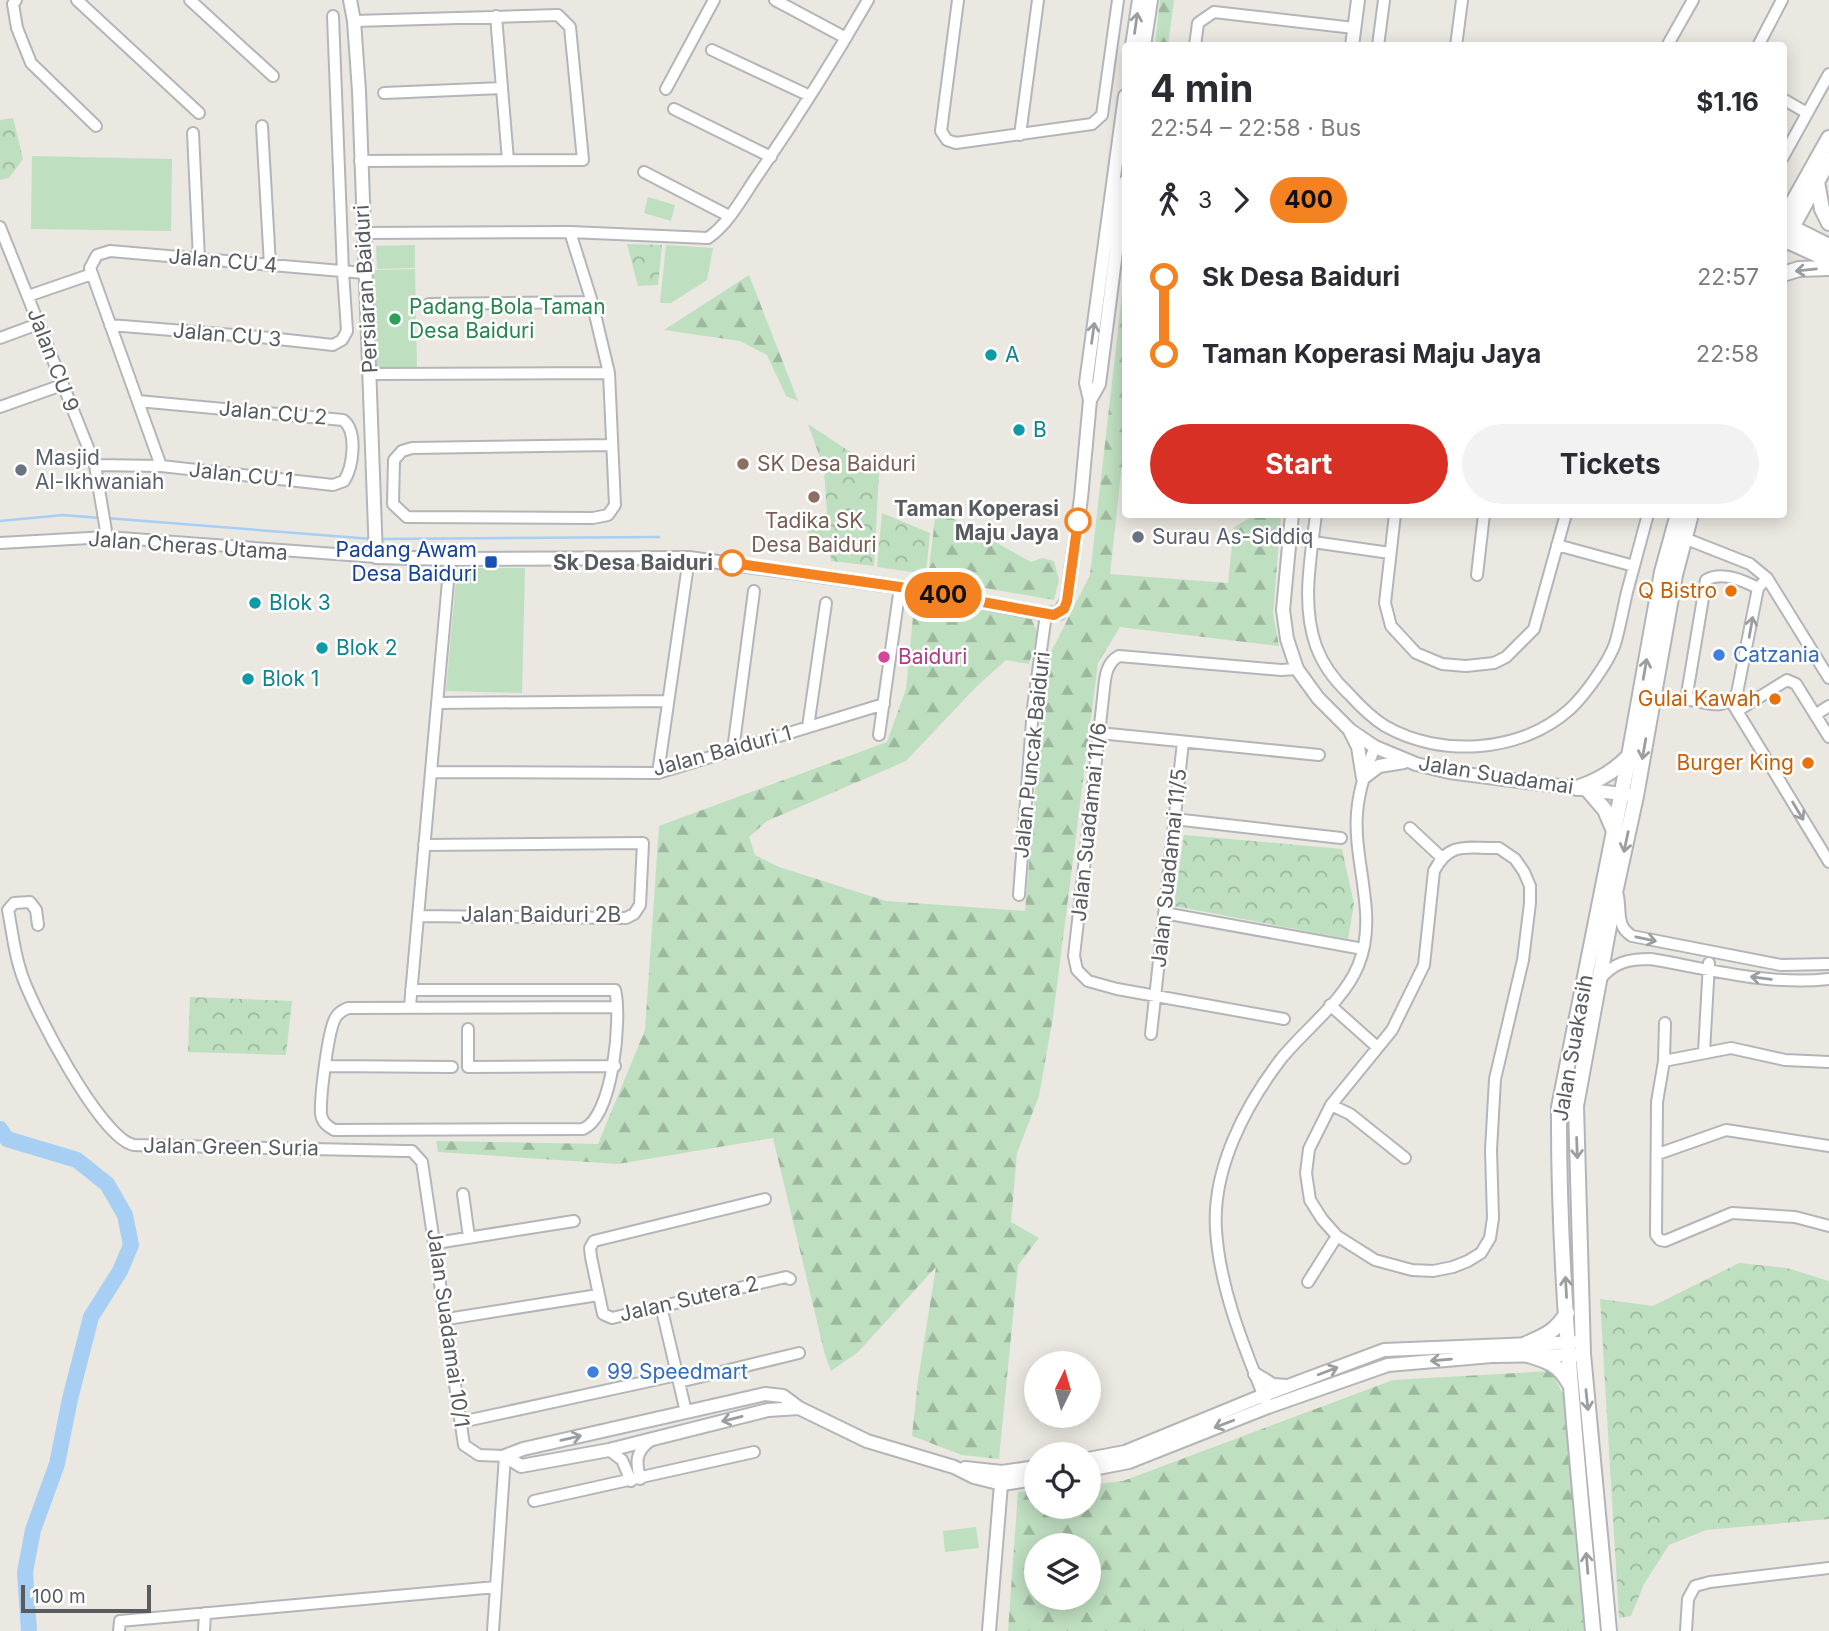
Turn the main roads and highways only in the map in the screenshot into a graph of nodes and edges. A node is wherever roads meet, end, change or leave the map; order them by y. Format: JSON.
{"nodes":[{"id":1,"x":1829,"y":138,"type":"edge"},
{"id":2,"x":1829,"y":160,"type":"edge"},
{"id":3,"x":1817,"y":182,"type":"junction"},
{"id":4,"x":1829,"y":223,"type":"edge"},
{"id":5,"x":1787,"y":228,"type":"edge"},
{"id":6,"x":1787,"y":229,"type":"edge"},
{"id":7,"x":1787,"y":233,"type":"edge"},
{"id":8,"x":1787,"y":233,"type":"edge"},
{"id":9,"x":1829,"y":246,"type":"edge"},
{"id":10,"x":1829,"y":260,"type":"edge"},
{"id":11,"x":1829,"y":268,"type":"edge"},
{"id":12,"x":1787,"y":273,"type":"edge"},
{"id":13,"x":1677,"y":518,"type":"edge"},
{"id":14,"x":1690,"y":518,"type":"edge"},
{"id":15,"x":1629,"y":756,"type":"junction"},
{"id":16,"x":1629,"y":795,"type":"junction"},
{"id":17,"x":1614,"y":833,"type":"junction"},
{"id":18,"x":1567,"y":1313,"type":"junction"},
{"id":19,"x":1575,"y":1349,"type":"junction"},
{"id":20,"x":1571,"y":1387,"type":"junction"},
{"id":21,"x":1593,"y":1631,"type":"edge"},
{"id":22,"x":1609,"y":1631,"type":"edge"}],
"edges":[{"from":1,"to":5,"type":"main road"},
{"from":2,"to":3,"type":"main road"},
{"from":3,"to":4,"type":"main road"},
{"from":3,"to":6,"type":"main road"},
{"from":7,"to":9,"type":"main road"},
{"from":8,"to":10,"type":"main road"},
{"from":11,"to":12,"type":"main road","one_way":true},
{"from":15,"to":13,"type":"main road","name":"Jalan Suakasih","one_way":true},
{"from":14,"to":16,"type":"main road","name":"Jalan Suakasih","one_way":true},
{"from":15,"to":16,"type":"main road","name":"Jalan Suakasih"},
{"from":15,"to":17,"type":"main road"},
{"from":16,"to":17,"type":"main road","name":"Jalan Suakasih"},
{"from":16,"to":19,"type":"main road","name":"Jalan Suakasih","one_way":true},
{"from":18,"to":17,"type":"main road","name":"Jalan Suakasih","one_way":true},
{"from":18,"to":19,"type":"main road","name":"Jalan Suakasih"},
{"from":18,"to":20,"type":"main road"},
{"from":19,"to":20,"type":"main road","name":"Jalan Suakasih"},
{"from":19,"to":22,"type":"main road","name":"Jalan Suakasih","one_way":true},
{"from":21,"to":20,"type":"main road","name":"Jalan Suakasih","one_way":true}]}
